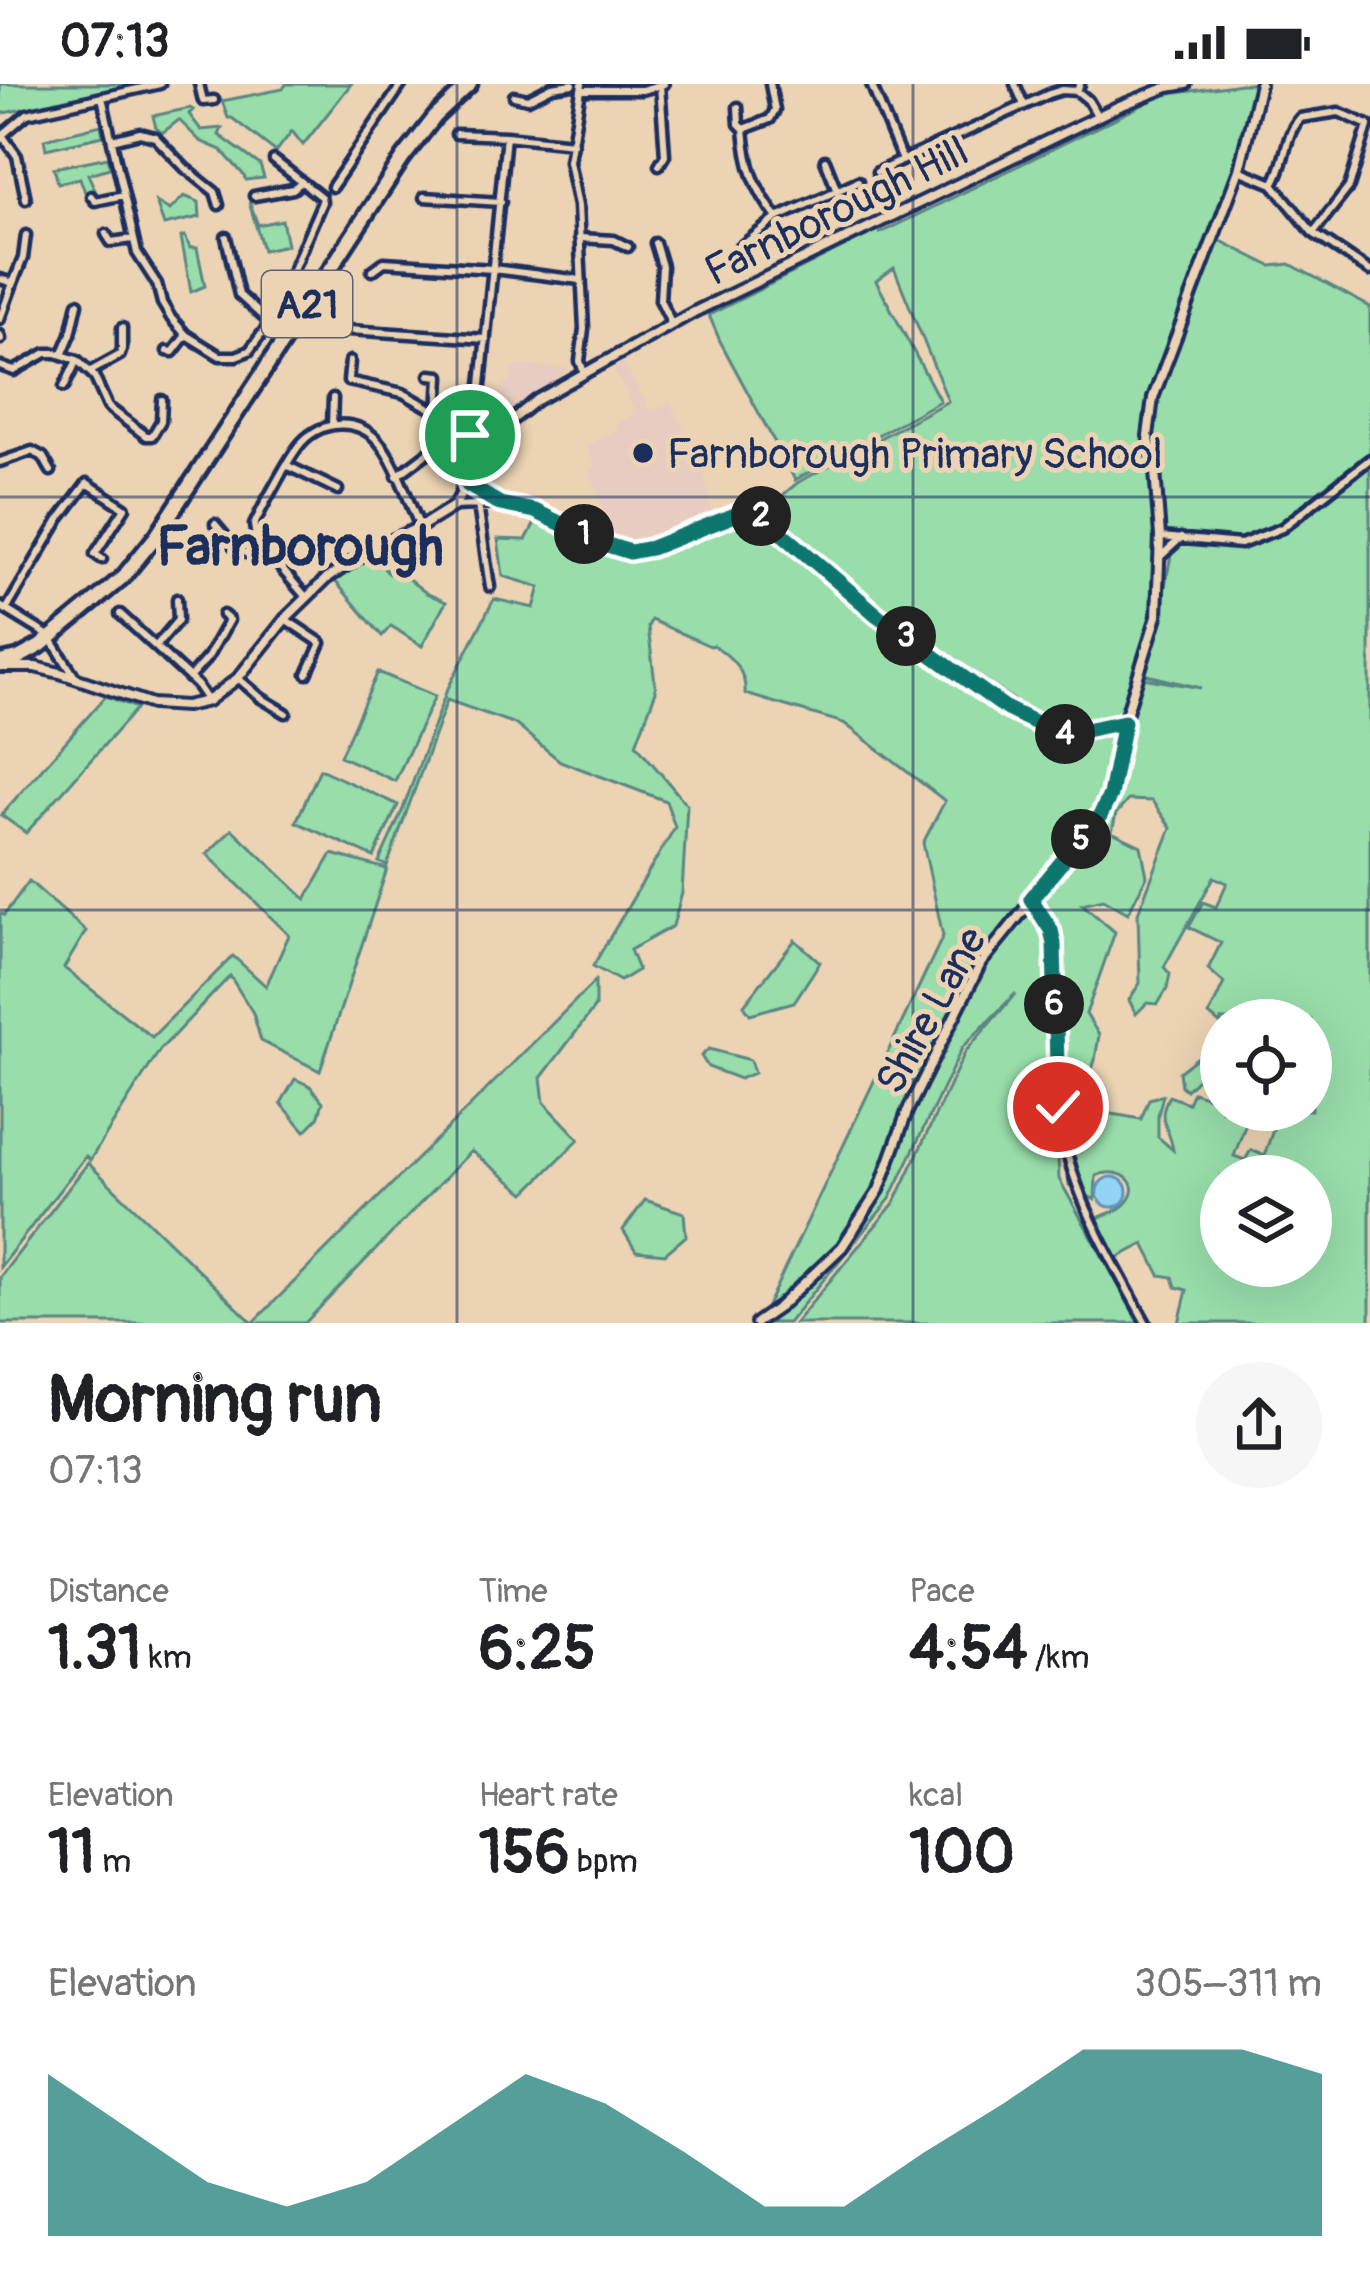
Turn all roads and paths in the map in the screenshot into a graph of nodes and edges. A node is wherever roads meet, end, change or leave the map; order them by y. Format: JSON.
{"nodes":[{"id":1,"x":160,"y":84,"type":"edge"},
{"id":2,"x":199,"y":84,"type":"edge"},
{"id":3,"x":402,"y":84,"type":"edge"},
{"id":4,"x":470,"y":84,"type":"edge"},
{"id":5,"x":770,"y":84,"type":"edge"},
{"id":6,"x":872,"y":84,"type":"edge"},
{"id":7,"x":1015,"y":84,"type":"edge"},
{"id":8,"x":1186,"y":84,"type":"edge"},
{"id":9,"x":1260,"y":84,"type":"edge"},
{"id":10,"x":662,"y":85,"type":"edge"},
{"id":11,"x":578,"y":86,"type":"edge"},
{"id":12,"x":1161,"y":86,"type":"edge"},
{"id":13,"x":1078,"y":88,"type":"edge"},
{"id":14,"x":514,"y":96,"type":"dead end"},
{"id":15,"x":102,"y":98,"type":"junction"},
{"id":16,"x":214,"y":100,"type":"dead end"},
{"id":17,"x":1024,"y":105,"type":"junction"},
{"id":18,"x":738,"y":107,"type":"dead end"},
{"id":19,"x":1097,"y":117,"type":"junction"},
{"id":20,"x":1369,"y":124,"type":"edge"},
{"id":21,"x":744,"y":129,"type":"junction"},
{"id":22,"x":456,"y":134,"type":"dead end"},
{"id":23,"x":1,"y":136,"type":"edge"},
{"id":24,"x":506,"y":136,"type":"junction"},
{"id":25,"x":112,"y":140,"type":"junction"},
{"id":26,"x":573,"y":143,"type":"junction"},
{"id":27,"x":274,"y":160,"type":"dead end"},
{"id":28,"x":825,"y":160,"type":"dead end"},
{"id":29,"x":902,"y":160,"type":"junction"},
{"id":30,"x":659,"y":165,"type":"dead end"},
{"id":31,"x":1239,"y":170,"type":"junction"},
{"id":32,"x":878,"y":172,"type":"dead end"},
{"id":33,"x":302,"y":181,"type":"junction"},
{"id":34,"x":858,"y":181,"type":"dead end"},
{"id":35,"x":1273,"y":184,"type":"junction"},
{"id":36,"x":332,"y":187,"type":"dead end"},
{"id":37,"x":837,"y":190,"type":"junction"},
{"id":38,"x":124,"y":195,"type":"junction"},
{"id":39,"x":91,"y":196,"type":"dead end"},
{"id":40,"x":254,"y":196,"type":"dead end"},
{"id":41,"x":424,"y":197,"type":"dead end"},
{"id":42,"x":26,"y":199,"type":"dead end"},
{"id":43,"x":501,"y":202,"type":"junction"},
{"id":44,"x":219,"y":205,"type":"dead end"},
{"id":45,"x":777,"y":218,"type":"junction"},
{"id":46,"x":1313,"y":233,"type":"junction"},
{"id":47,"x":106,"y":234,"type":"dead end"},
{"id":48,"x":26,"y":235,"type":"dead end"},
{"id":49,"x":226,"y":237,"type":"dead end"},
{"id":50,"x":579,"y":238,"type":"junction"},
{"id":51,"x":133,"y":239,"type":"junction"},
{"id":52,"x":655,"y":243,"type":"dead end"},
{"id":53,"x":628,"y":247,"type":"dead end"},
{"id":54,"x":739,"y":248,"type":"dead end"},
{"id":55,"x":493,"y":269,"type":"junction"},
{"id":56,"x":1370,"y":271,"type":"edge"},
{"id":57,"x":373,"y":272,"type":"dead end"},
{"id":58,"x":0,"y":279,"type":"edge"},
{"id":59,"x":580,"y":280,"type":"junction"},
{"id":60,"x":13,"y":283,"type":"junction"},
{"id":61,"x":78,"y":303,"type":"dead end"},
{"id":62,"x":0,"y":319,"type":"edge"},
{"id":63,"x":270,"y":323,"type":"junction"},
{"id":64,"x":672,"y":324,"type":"junction"},
{"id":65,"x":122,"y":328,"type":"dead end"},
{"id":66,"x":350,"y":330,"type":"dead end"},
{"id":67,"x":186,"y":335,"type":"junction"},
{"id":68,"x":486,"y":339,"type":"junction"},
{"id":69,"x":166,"y":351,"type":"dead end"},
{"id":70,"x":62,"y":355,"type":"junction"},
{"id":71,"x":77,"y":360,"type":"junction"},
{"id":72,"x":350,"y":361,"type":"dead end"},
{"id":73,"x":0,"y":366,"type":"edge"},
{"id":74,"x":91,"y":371,"type":"junction"},
{"id":75,"x":584,"y":373,"type":"junction"},
{"id":76,"x":430,"y":375,"type":"dead end"},
{"id":77,"x":64,"y":387,"type":"dead end"},
{"id":78,"x":333,"y":398,"type":"dead end"},
{"id":79,"x":162,"y":400,"type":"dead end"},
{"id":80,"x":437,"y":414,"type":"junction"},
{"id":81,"x":332,"y":424,"type":"junction"},
{"id":82,"x":471,"y":431,"type":"junction"},
{"id":83,"x":443,"y":436,"type":"dead end"},
{"id":84,"x":486,"y":450,"type":"junction"},
{"id":85,"x":1370,"y":459,"type":"edge"},
{"id":86,"x":0,"y":462,"type":"edge"},
{"id":87,"x":288,"y":466,"type":"junction"},
{"id":88,"x":51,"y":471,"type":"dead end"},
{"id":89,"x":397,"y":476,"type":"junction"},
{"id":90,"x":468,"y":485,"type":"junction"},
{"id":91,"x":338,"y":490,"type":"dead end"},
{"id":92,"x":483,"y":494,"type":"junction"},
{"id":93,"x":500,"y":504,"type":"junction"},
{"id":94,"x":478,"y":505,"type":"junction"},
{"id":95,"x":454,"y":506,"type":"junction"},
{"id":96,"x":215,"y":524,"type":"dead end"},
{"id":97,"x":420,"y":527,"type":"junction"},
{"id":98,"x":1160,"y":536,"type":"junction"},
{"id":99,"x":1181,"y":538,"type":"junction"},
{"id":100,"x":260,"y":544,"type":"junction"},
{"id":101,"x":1161,"y":556,"type":"junction"},
{"id":102,"x":102,"y":559,"type":"dead end"},
{"id":103,"x":490,"y":587,"type":"dead end"},
{"id":104,"x":306,"y":597,"type":"junction"},
{"id":105,"x":177,"y":599,"type":"dead end"},
{"id":106,"x":3,"y":608,"type":"edge"},
{"id":107,"x":120,"y":614,"type":"dead end"},
{"id":108,"x":223,"y":615,"type":"dead end"},
{"id":109,"x":285,"y":619,"type":"junction"},
{"id":110,"x":50,"y":636,"type":"junction"},
{"id":111,"x":156,"y":646,"type":"junction"},
{"id":112,"x":7,"y":660,"type":"edge"},
{"id":113,"x":34,"y":667,"type":"junction"},
{"id":114,"x":307,"y":674,"type":"dead end"},
{"id":115,"x":75,"y":677,"type":"junction"},
{"id":116,"x":189,"y":678,"type":"junction"},
{"id":117,"x":238,"y":678,"type":"junction"},
{"id":118,"x":208,"y":701,"type":"junction"},
{"id":119,"x":286,"y":713,"type":"dead end"},
{"id":120,"x":1124,"y":722,"type":"junction"},
{"id":121,"x":1031,"y":899,"type":"junction"},
{"id":122,"x":756,"y":1323,"type":"edge"},
{"id":123,"x":1146,"y":1323,"type":"edge"}],
"edges":[{"from":1,"to":15,"type":"street"},
{"from":2,"to":16,"type":"street"},
{"from":3,"to":36,"type":"street"},
{"from":4,"to":110,"type":"highway","number":"A21"},
{"from":5,"to":21,"type":"street"},
{"from":6,"to":29,"type":"street"},
{"from":7,"to":17,"type":"street"},
{"from":8,"to":12,"type":"main road","name":"Farnborough Hill"},
{"from":9,"to":31,"type":"main road","name":"Shire Lane"},
{"from":10,"to":11,"type":"street"},
{"from":10,"to":30,"type":"street"},
{"from":11,"to":14,"type":"street"},
{"from":11,"to":26,"type":"street"},
{"from":12,"to":19,"type":"main road","name":"Farnborough Hill"},
{"from":13,"to":17,"type":"street"},
{"from":13,"to":19,"type":"street"},
{"from":15,"to":23,"type":"street"},
{"from":15,"to":25,"type":"street"},
{"from":17,"to":29,"type":"street"},
{"from":18,"to":21,"type":"street"},
{"from":19,"to":64,"type":"main road","name":"Farnborough Hill"},
{"from":20,"to":35,"type":"street"},
{"from":20,"to":46,"type":"street"},
{"from":21,"to":45,"type":"street"},
{"from":22,"to":24,"type":"street"},
{"from":23,"to":42,"type":"street"},
{"from":24,"to":26,"type":"street"},
{"from":24,"to":43,"type":"street"},
{"from":25,"to":38,"type":"street"},
{"from":25,"to":44,"type":"street"},
{"from":26,"to":50,"type":"street"},
{"from":27,"to":33,"type":"street"},
{"from":28,"to":37,"type":"street"},
{"from":29,"to":32,"type":"street"},
{"from":31,"to":35,"type":"street"},
{"from":31,"to":98,"type":"main road","name":"Shire Lane"},
{"from":33,"to":40,"type":"street"},
{"from":33,"to":63,"type":"street"},
{"from":34,"to":37,"type":"street"},
{"from":35,"to":46,"type":"street"},
{"from":37,"to":45,"type":"street"},
{"from":38,"to":39,"type":"street"},
{"from":38,"to":51,"type":"street"},
{"from":41,"to":43,"type":"street"},
{"from":43,"to":55,"type":"street"},
{"from":45,"to":54,"type":"street"},
{"from":46,"to":56,"type":"street"},
{"from":47,"to":51,"type":"street"},
{"from":48,"to":60,"type":"street"},
{"from":49,"to":63,"type":"street"},
{"from":50,"to":53,"type":"street"},
{"from":50,"to":59,"type":"street"},
{"from":51,"to":67,"type":"street"},
{"from":52,"to":64,"type":"street"},
{"from":55,"to":57,"type":"street"},
{"from":55,"to":59,"type":"street"},
{"from":55,"to":68,"type":"street"},
{"from":58,"to":60,"type":"street"},
{"from":59,"to":75,"type":"street"},
{"from":60,"to":62,"type":"street"},
{"from":61,"to":70,"type":"street"},
{"from":63,"to":67,"type":"street"},
{"from":64,"to":75,"type":"main road","name":"Farnborough Hill"},
{"from":65,"to":74,"type":"street"},
{"from":66,"to":68,"type":"street"},
{"from":67,"to":69,"type":"street"},
{"from":68,"to":82,"type":"street"},
{"from":70,"to":71,"type":"street"},
{"from":70,"to":73,"type":"street"},
{"from":71,"to":74,"type":"street"},
{"from":71,"to":77,"type":"street"},
{"from":72,"to":80,"type":"street"},
{"from":74,"to":79,"type":"street"},
{"from":75,"to":84,"type":"main road","name":"Farnborough Hill"},
{"from":76,"to":80,"type":"street"},
{"from":78,"to":81,"type":"street"},
{"from":80,"to":82,"type":"street"},
{"from":81,"to":87,"type":"street"},
{"from":81,"to":89,"type":"street"},
{"from":82,"to":84,"type":"street"},
{"from":83,"to":89,"type":"street"},
{"from":84,"to":90,"type":"main road","name":"Farnborough Hill"},
{"from":85,"to":99,"type":"street"},
{"from":86,"to":88,"type":"street"},
{"from":87,"to":91,"type":"street"},
{"from":87,"to":100,"type":"street"},
{"from":89,"to":97,"type":"street"},
{"from":90,"to":92,"type":"street"},
{"from":90,"to":95,"type":"main road","name":"Farnborough Hill"},
{"from":92,"to":93,"type":"street"},
{"from":92,"to":94,"type":"street"},
{"from":93,"to":94,"type":"street"},
{"from":93,"to":120,"type":"street"},
{"from":94,"to":95,"type":"street"},
{"from":94,"to":103,"type":"street"},
{"from":95,"to":97,"type":"main road"},
{"from":96,"to":100,"type":"street"},
{"from":97,"to":104,"type":"main road"},
{"from":98,"to":99,"type":"street"},
{"from":98,"to":101,"type":"main road","name":"Shire Lane"},
{"from":99,"to":101,"type":"street"},
{"from":100,"to":104,"type":"street"},
{"from":101,"to":120,"type":"main road","name":"Shire Lane"},
{"from":102,"to":106,"type":"street"},
{"from":104,"to":109,"type":"main road"},
{"from":105,"to":111,"type":"street"},
{"from":106,"to":110,"type":"street"},
{"from":107,"to":111,"type":"street"},
{"from":108,"to":116,"type":"street"},
{"from":109,"to":114,"type":"street"},
{"from":109,"to":117,"type":"main road"},
{"from":110,"to":112,"type":"highway","number":"A21"},
{"from":110,"to":115,"type":"street"},
{"from":111,"to":116,"type":"street"},
{"from":112,"to":113,"type":"main road"},
{"from":112,"to":113,"type":"main road"},
{"from":113,"to":115,"type":"main road"},
{"from":115,"to":118,"type":"main road"},
{"from":116,"to":118,"type":"street"},
{"from":117,"to":118,"type":"main road"},
{"from":117,"to":119,"type":"street"},
{"from":120,"to":121,"type":"main road","name":"Shire Lane"},
{"from":121,"to":122,"type":"main road","name":"Shire Lane"},
{"from":121,"to":123,"type":"street"}]}
